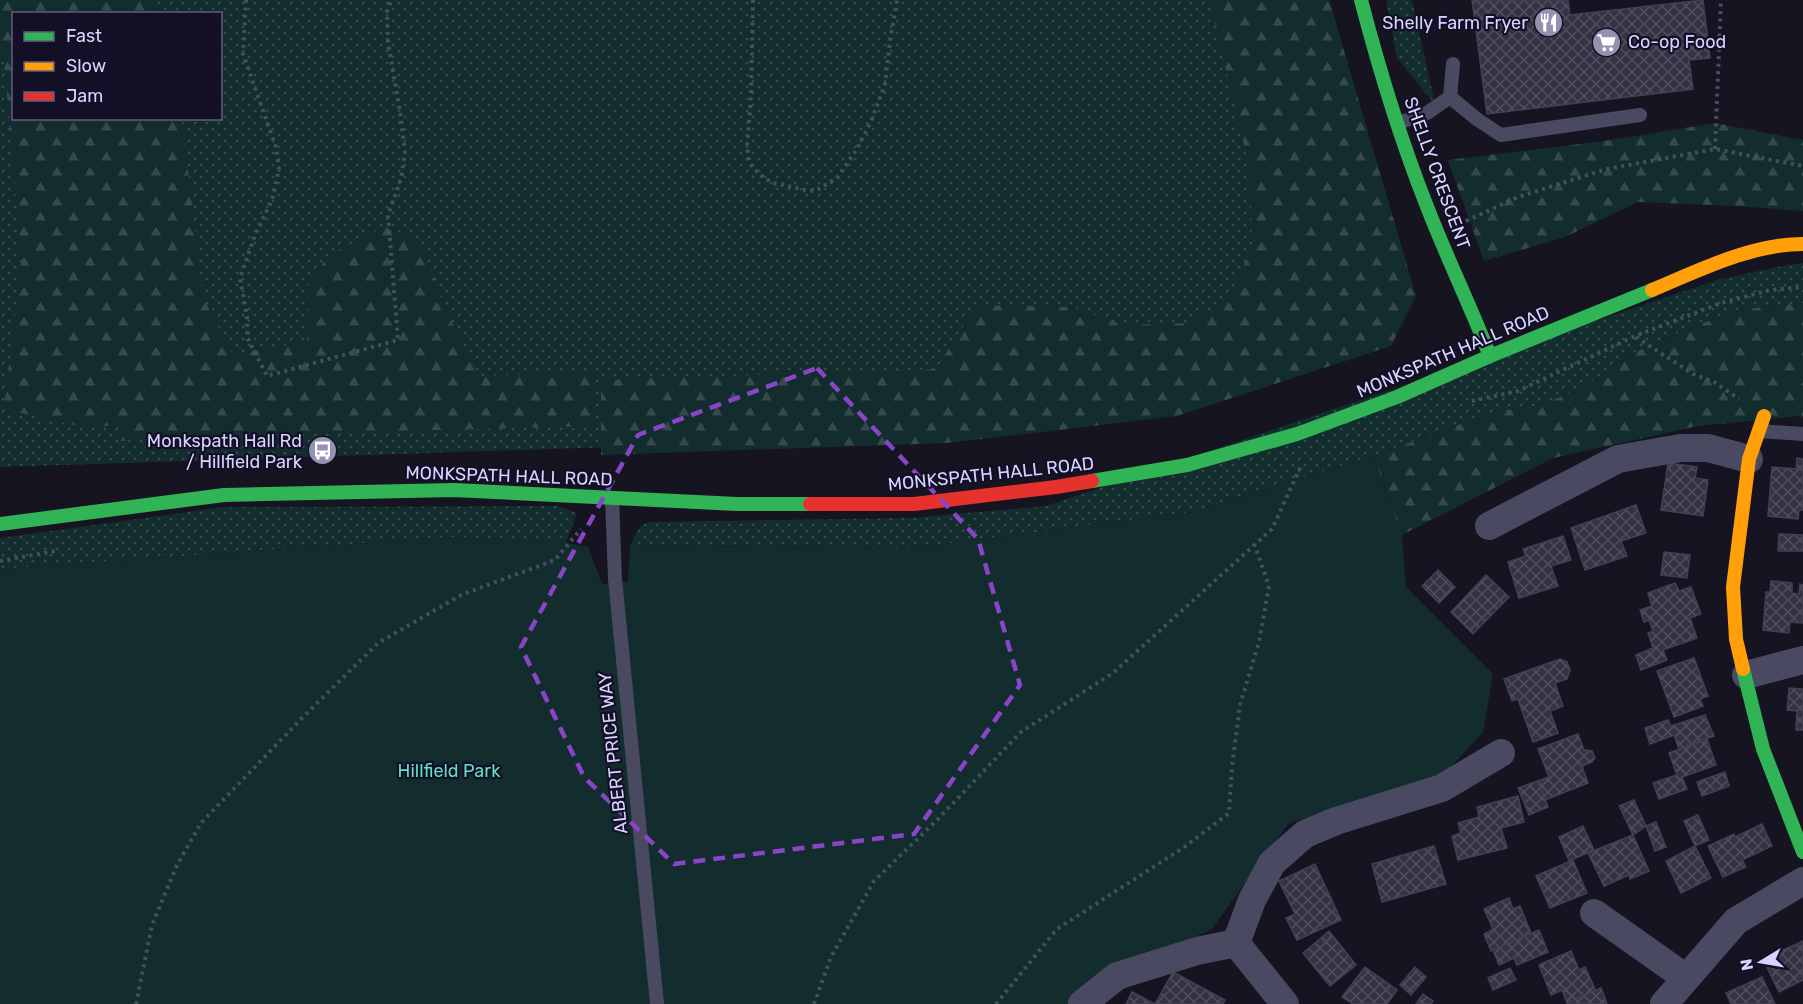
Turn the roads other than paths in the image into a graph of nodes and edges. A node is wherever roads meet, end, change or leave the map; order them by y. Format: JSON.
{"nodes":[{"id":1,"x":1361,"y":0,"type":"edge"},
{"id":2,"x":1453,"y":64,"type":"dead end"},
{"id":3,"x":1450,"y":97,"type":"junction"},
{"id":4,"x":1640,"y":115,"type":"dead end"},
{"id":5,"x":1398,"y":123,"type":"junction"},
{"id":6,"x":1803,"y":244,"type":"edge"},
{"id":7,"x":1490,"y":356,"type":"junction"},
{"id":8,"x":1764,"y":416,"type":"road end"},
{"id":9,"x":1759,"y":431,"type":"junction"},
{"id":10,"x":1803,"y":434,"type":"edge"},
{"id":11,"x":1749,"y":459,"type":"junction"},
{"id":12,"x":612,"y":498,"type":"junction"},
{"id":13,"x":0,"y":524,"type":"edge"},
{"id":14,"x":1489,"y":526,"type":"dead end"},
{"id":15,"x":1803,"y":660,"type":"edge"},
{"id":16,"x":1746,"y":675,"type":"junction"},
{"id":17,"x":1502,"y":753,"type":"dead end"},
{"id":18,"x":1803,"y":852,"type":"edge"},
{"id":19,"x":1803,"y":881,"type":"edge"},
{"id":20,"x":1594,"y":914,"type":"dead end"},
{"id":21,"x":1236,"y":943,"type":"junction"},
{"id":22,"x":1686,"y":978,"type":"junction"},
{"id":23,"x":657,"y":1004,"type":"edge"},
{"id":24,"x":1082,"y":1004,"type":"edge"},
{"id":25,"x":1285,"y":1004,"type":"edge"},
{"id":26,"x":1664,"y":1004,"type":"edge"}],
"edges":[{"from":1,"to":5,"type":"street","name":"SHELLY CRESCENT"},
{"from":2,"to":3,"type":"lane"},
{"from":3,"to":4,"type":"lane"},
{"from":3,"to":5,"type":"lane"},
{"from":5,"to":7,"type":"street","name":"SHELLY CRESCENT"},
{"from":6,"to":7,"type":"street","name":"MONKSPATH HALL ROAD"},
{"from":7,"to":12,"type":"street","name":"MONKSPATH HALL ROAD"},
{"from":8,"to":9,"type":"street"},
{"from":9,"to":10,"type":"lane"},
{"from":9,"to":11,"type":"street"},
{"from":11,"to":14,"type":"street"},
{"from":11,"to":16,"type":"street"},
{"from":12,"to":13,"type":"street","name":"MONKSPATH HALL ROAD"},
{"from":12,"to":23,"type":"lane","name":"ALBERT PRICE WAY"},
{"from":15,"to":16,"type":"street"},
{"from":16,"to":18,"type":"street"},
{"from":17,"to":21,"type":"street"},
{"from":19,"to":22,"type":"street"},
{"from":20,"to":22,"type":"street"},
{"from":21,"to":24,"type":"street"},
{"from":21,"to":25,"type":"street"},
{"from":22,"to":26,"type":"street"}]}
